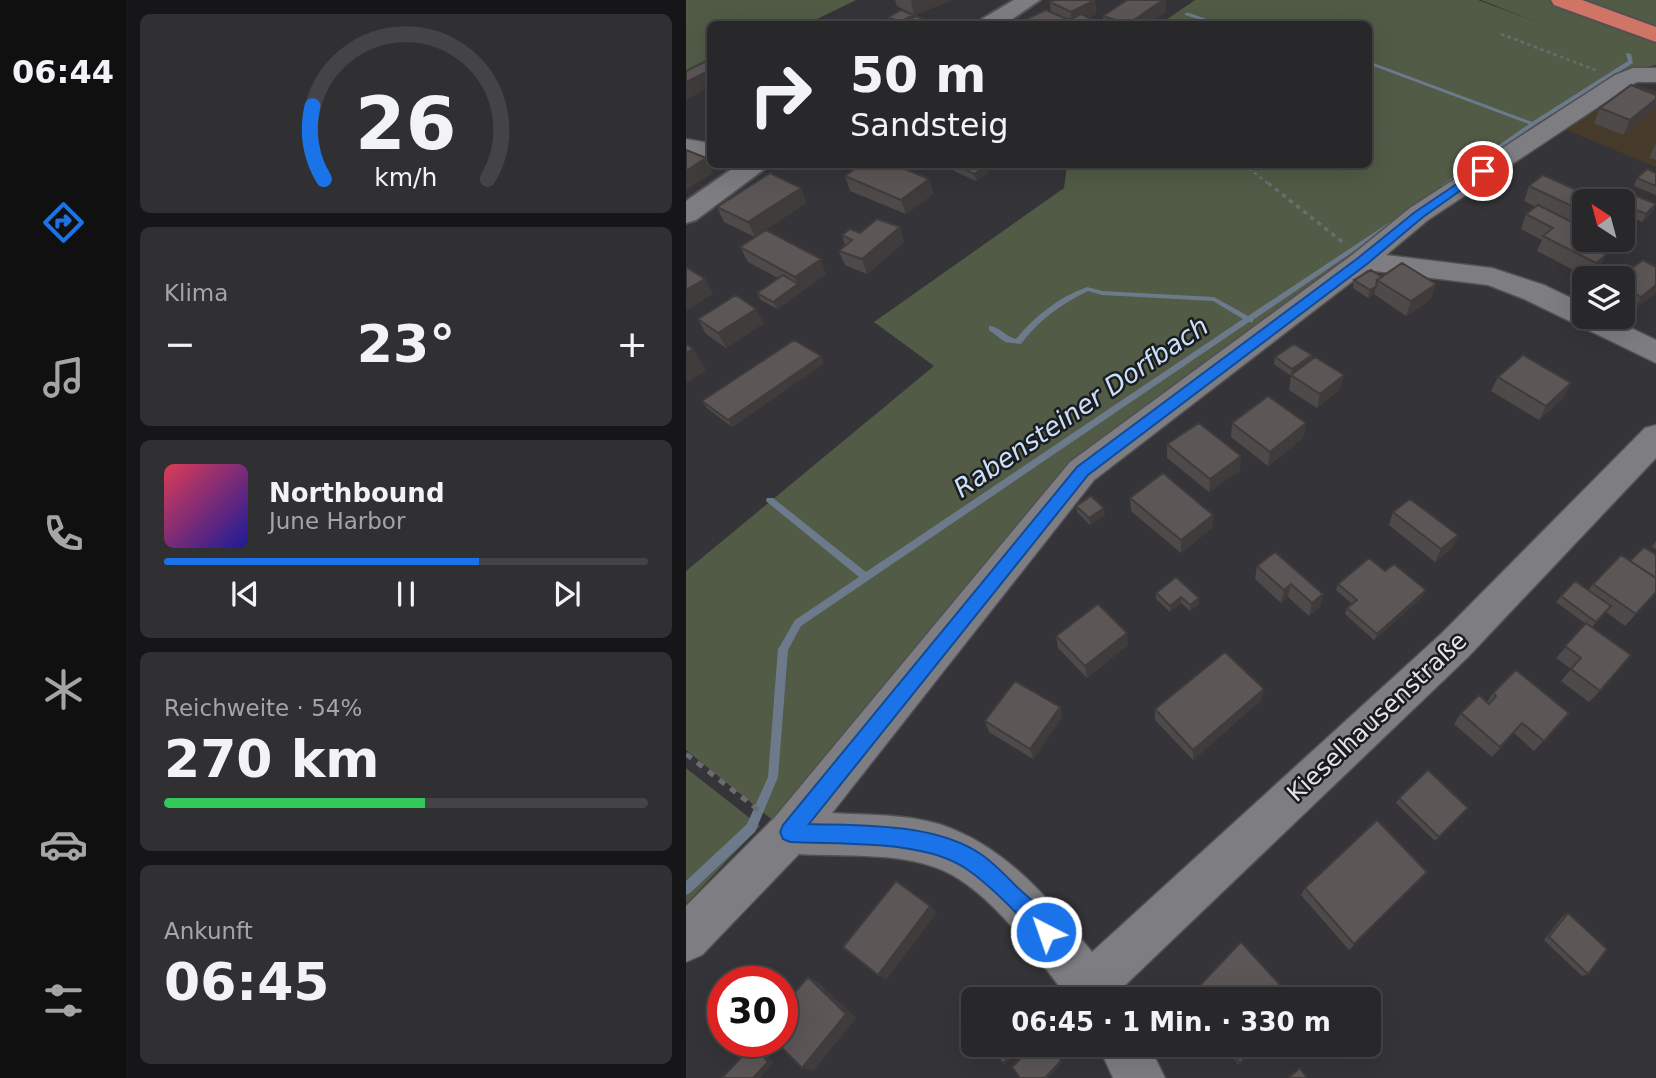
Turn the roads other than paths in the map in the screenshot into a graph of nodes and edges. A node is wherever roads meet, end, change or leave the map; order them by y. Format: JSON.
{"nodes":[{"id":1,"x":1029,"y":0,"type":"edge"},
{"id":2,"x":1562,"y":0,"type":"edge"},
{"id":3,"x":1604,"y":0,"type":"edge"},
{"id":4,"x":1656,"y":18,"type":"edge"},
{"id":5,"x":995,"y":21,"type":"edge"},
{"id":6,"x":1656,"y":35,"type":"edge"},
{"id":7,"x":1656,"y":75,"type":"edge"},
{"id":8,"x":686,"y":146,"type":"edge"},
{"id":9,"x":707,"y":150,"type":"edge"},
{"id":10,"x":752,"y":168,"type":"edge"},
{"id":11,"x":686,"y":214,"type":"edge"},
{"id":12,"x":1355,"y":253,"type":"junction"},
{"id":13,"x":1572,"y":310,"type":"edge"},
{"id":14,"x":1609,"y":329,"type":"edge"},
{"id":15,"x":1656,"y":353,"type":"edge"},
{"id":16,"x":1656,"y":437,"type":"edge"},
{"id":17,"x":790,"y":832,"type":"junction"},
{"id":18,"x":686,"y":939,"type":"edge"},
{"id":19,"x":1088,"y":987,"type":"edge"},
{"id":20,"x":1099,"y":987,"type":"edge"},
{"id":21,"x":1129,"y":1057,"type":"edge"},
{"id":22,"x":1140,"y":1078,"type":"edge"}],
"edges":[{"from":1,"to":5,"type":"street"},
{"from":2,"to":6,"type":"highway"},
{"from":3,"to":4,"type":"highway"},
{"from":7,"to":12,"type":"street"},
{"from":8,"to":9,"type":"street"},
{"from":10,"to":11,"type":"street"},
{"from":12,"to":13,"type":"street"},
{"from":12,"to":17,"type":"street"},
{"from":14,"to":15,"type":"street"},
{"from":16,"to":20,"type":"street","name":"Kieselhausenstraße"},
{"from":17,"to":18,"type":"street"},
{"from":17,"to":19,"type":"street","name":"Kieselhausenstraße"},
{"from":21,"to":22,"type":"street"}]}
